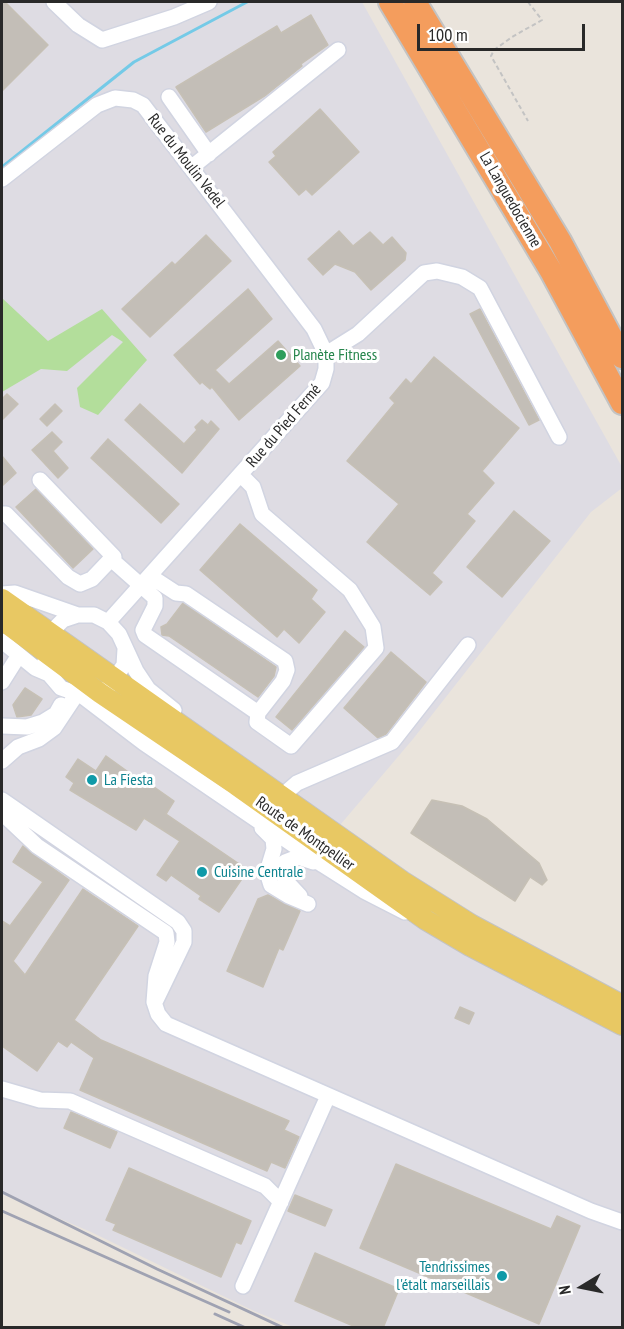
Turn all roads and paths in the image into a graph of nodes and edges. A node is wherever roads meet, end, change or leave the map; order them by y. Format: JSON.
{"nodes":[{"id":1,"x":54,"y":2,"type":"edge"},
{"id":2,"x":210,"y":2,"type":"edge"},
{"id":3,"x":390,"y":2,"type":"edge"},
{"id":4,"x":415,"y":2,"type":"edge"},
{"id":5,"x":528,"y":2,"type":"edge"},
{"id":6,"x":338,"y":50,"type":"dead end"},
{"id":7,"x":169,"y":97,"type":"dead end"},
{"id":8,"x":528,"y":121,"type":"dead end"},
{"id":9,"x":209,"y":154,"type":"junction"},
{"id":10,"x":192,"y":167,"type":"junction"},
{"id":11,"x":2,"y":179,"type":"edge"},
{"id":12,"x":326,"y":354,"type":"junction"},
{"id":13,"x":622,"y":357,"type":"edge"},
{"id":14,"x":622,"y":404,"type":"edge"},
{"id":15,"x":560,"y":437,"type":"dead end"},
{"id":16,"x":241,"y":476,"type":"junction"},
{"id":17,"x":40,"y":480,"type":"dead end"},
{"id":18,"x":2,"y":514,"type":"edge"},
{"id":19,"x":111,"y":559,"type":"junction"},
{"id":20,"x":145,"y":581,"type":"junction"},
{"id":21,"x":2,"y":596,"type":"edge"},
{"id":22,"x":75,"y":616,"type":"junction"},
{"id":23,"x":2,"y":620,"type":"edge"},
{"id":24,"x":108,"y":622,"type":"junction"},
{"id":25,"x":2,"y":641,"type":"edge"},
{"id":26,"x":47,"y":643,"type":"junction"},
{"id":27,"x":468,"y":645,"type":"dead end"},
{"id":28,"x":125,"y":649,"type":"junction"},
{"id":29,"x":19,"y":655,"type":"junction"},
{"id":30,"x":49,"y":674,"type":"junction"},
{"id":31,"x":116,"y":680,"type":"junction"},
{"id":32,"x":2,"y":682,"type":"edge"},
{"id":33,"x":82,"y":694,"type":"junction"},
{"id":34,"x":258,"y":713,"type":"junction"},
{"id":35,"x":2,"y":726,"type":"edge"},
{"id":36,"x":2,"y":761,"type":"edge"},
{"id":37,"x":252,"y":775,"type":"junction"},
{"id":38,"x":282,"y":796,"type":"junction"},
{"id":39,"x":2,"y":800,"type":"edge"},
{"id":40,"x":239,"y":809,"type":"junction"},
{"id":41,"x":2,"y":813,"type":"edge"},
{"id":42,"x":23,"y":824,"type":"junction"},
{"id":43,"x":323,"y":865,"type":"junction"},
{"id":44,"x":426,"y":920,"type":"junction"},
{"id":45,"x":622,"y":1005,"type":"edge"},
{"id":46,"x":622,"y":1025,"type":"edge"},
{"id":47,"x":2,"y":1089,"type":"edge"},
{"id":48,"x":328,"y":1096,"type":"junction"},
{"id":49,"x":281,"y":1202,"type":"junction"},
{"id":50,"x":622,"y":1222,"type":"edge"},
{"id":51,"x":243,"y":1286,"type":"dead end"}],
"edges":[{"from":1,"to":2,"type":"street"},
{"from":3,"to":14,"type":"highway","name":"La Languedocienne"},
{"from":4,"to":13,"type":"highway","name":"La Languedocienne"},
{"from":5,"to":8,"type":"path"},
{"from":6,"to":9,"type":"street"},
{"from":7,"to":9,"type":"street"},
{"from":9,"to":10,"type":"street"},
{"from":10,"to":11,"type":"street","name":"Rue du Moulin Vedel"},
{"from":10,"to":12,"type":"street","name":"Rue du Moulin Vedel"},
{"from":12,"to":15,"type":"street"},
{"from":12,"to":16,"type":"street","name":"Rue du Pied Fermé"},
{"from":16,"to":20,"type":"street","name":"Rue du Pied Fermé"},
{"from":16,"to":34,"type":"street"},
{"from":17,"to":19,"type":"street"},
{"from":18,"to":19,"type":"street"},
{"from":19,"to":20,"type":"street"},
{"from":20,"to":24,"type":"street","name":"Rue du Pied Fermé"},
{"from":20,"to":34,"type":"street"},
{"from":20,"to":34,"type":"street"},
{"from":21,"to":22,"type":"street"},
{"from":21,"to":26,"type":"main road","name":"Route de Montpellier"},
{"from":22,"to":24,"type":"street"},
{"from":22,"to":26,"type":"street"},
{"from":23,"to":26,"type":"main road","name":"Route de Montpellier"},
{"from":24,"to":28,"type":"street"},
{"from":25,"to":29,"type":"street"},
{"from":26,"to":30,"type":"street"},
{"from":26,"to":31,"type":"main road","name":"Route de Montpellier"},
{"from":26,"to":33,"type":"main road","name":"Route de Montpellier"},
{"from":27,"to":38,"type":"street"},
{"from":28,"to":31,"type":"street"},
{"from":28,"to":37,"type":"street"},
{"from":29,"to":30,"type":"street"},
{"from":29,"to":32,"type":"street"},
{"from":30,"to":33,"type":"street"},
{"from":31,"to":33,"type":"street"},
{"from":31,"to":37,"type":"main road","name":"Route de Montpellier"},
{"from":33,"to":35,"type":"street"},
{"from":33,"to":36,"type":"street"},
{"from":33,"to":40,"type":"street"},
{"from":33,"to":44,"type":"main road","name":"Route de Montpellier"},
{"from":37,"to":38,"type":"main road","name":"Route de Montpellier"},
{"from":38,"to":45,"type":"main road","name":"Route de Montpellier"},
{"from":39,"to":42,"type":"street"},
{"from":40,"to":43,"type":"street"},
{"from":40,"to":43,"type":"street"},
{"from":41,"to":42,"type":"street"},
{"from":42,"to":48,"type":"street"},
{"from":43,"to":44,"type":"street"},
{"from":44,"to":46,"type":"main road","name":"Route de Montpellier"},
{"from":47,"to":49,"type":"street"},
{"from":48,"to":49,"type":"street"},
{"from":48,"to":50,"type":"street"},
{"from":49,"to":51,"type":"street"}]}
